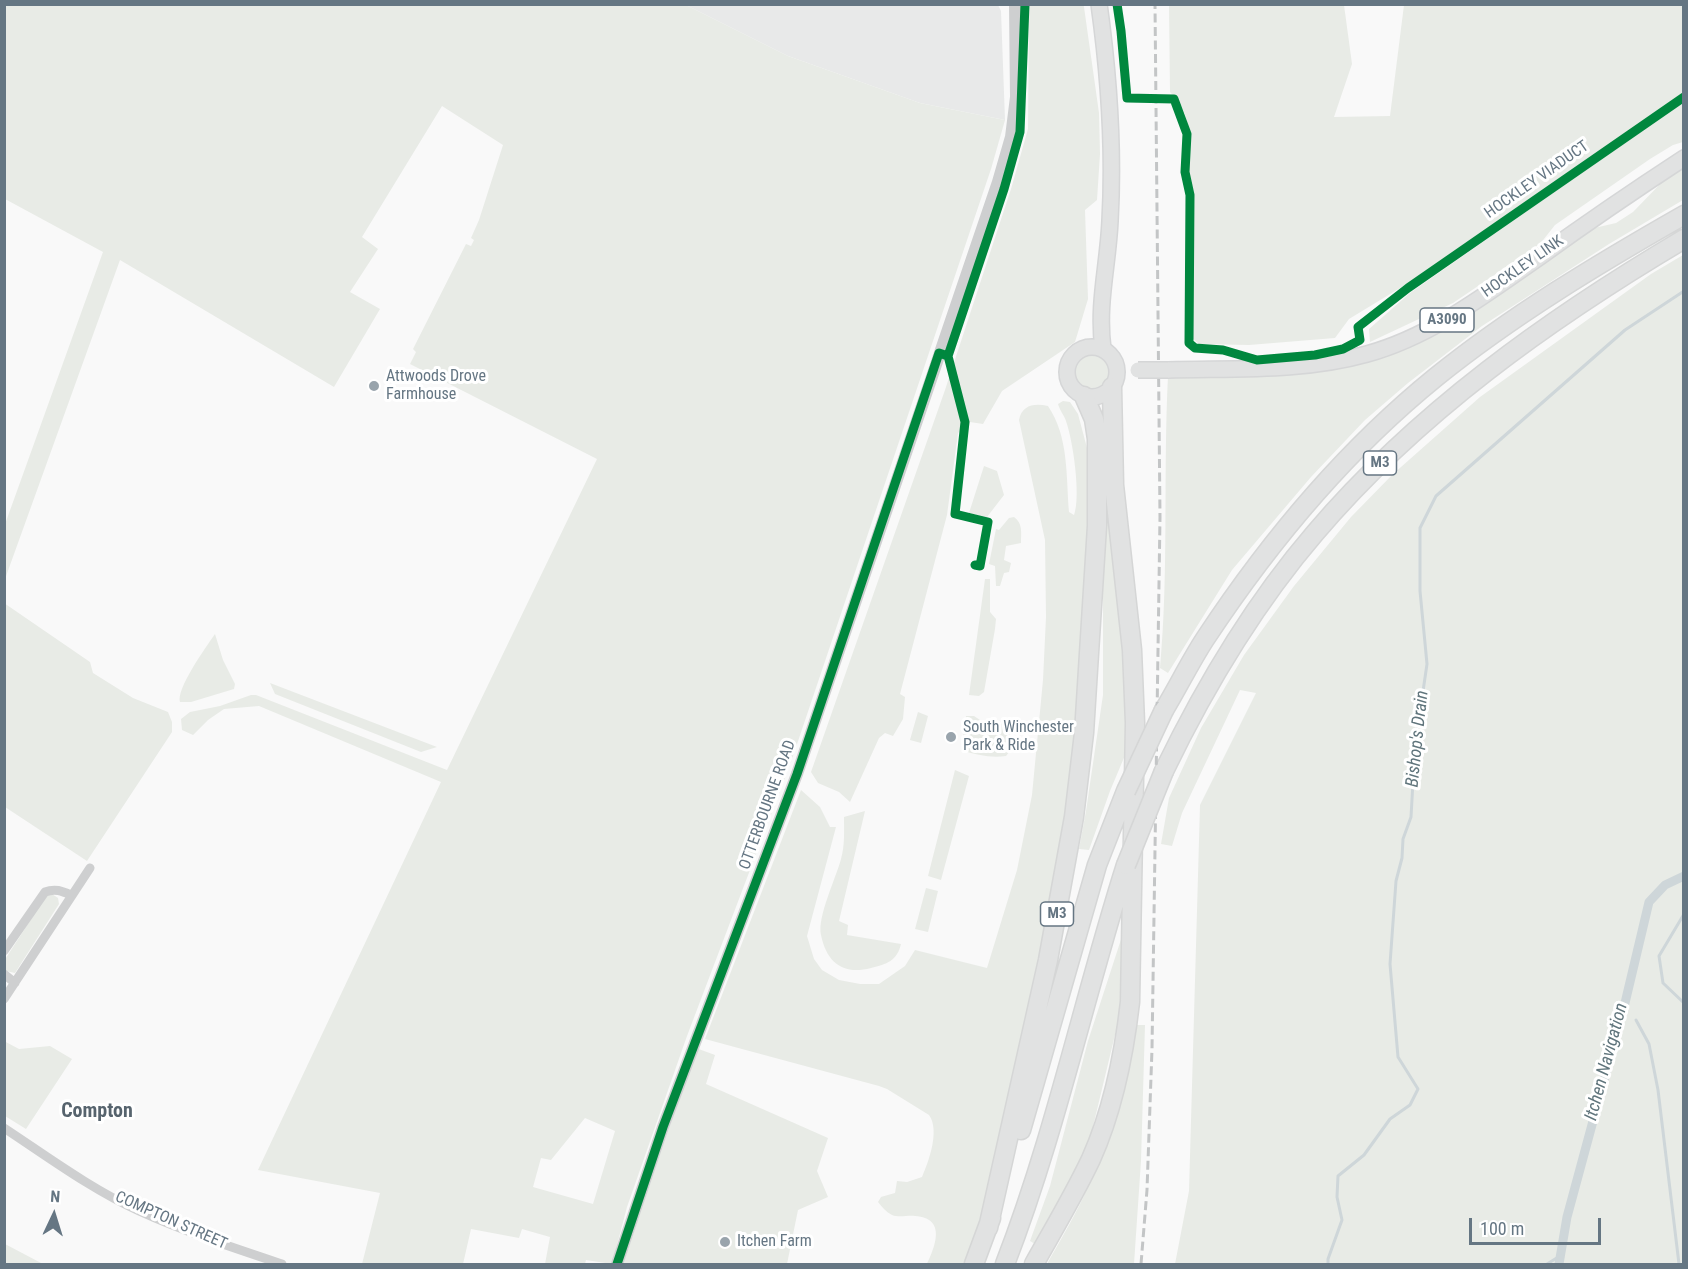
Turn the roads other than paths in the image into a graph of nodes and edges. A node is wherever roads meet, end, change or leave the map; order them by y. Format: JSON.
{"nodes":[{"id":1,"x":1015,"y":4,"type":"edge"},
{"id":2,"x":1099,"y":4,"type":"edge"},
{"id":3,"x":1683,"y":158,"type":"edge"},
{"id":4,"x":1683,"y":215,"type":"edge"},
{"id":5,"x":1683,"y":239,"type":"edge"},
{"id":6,"x":1100,"y":312,"type":"junction"},
{"id":7,"x":1103,"y":349,"type":"junction"},
{"id":8,"x":1076,"y":352,"type":"junction"},
{"id":9,"x":1115,"y":362,"type":"junction"},
{"id":10,"x":1138,"y":370,"type":"junction"},
{"id":11,"x":1114,"y":385,"type":"junction"},
{"id":12,"x":1084,"y":396,"type":"junction"},
{"id":13,"x":90,"y":868,"type":"dead end"},
{"id":14,"x":71,"y":895,"type":"junction"},
{"id":15,"x":4,"y":951,"type":"edge"},
{"id":16,"x":4,"y":974,"type":"edge"},
{"id":17,"x":15,"y":983,"type":"junction"},
{"id":18,"x":4,"y":999,"type":"edge"},
{"id":19,"x":4,"y":1128,"type":"edge"},
{"id":20,"x":988,"y":1228,"type":"junction"},
{"id":21,"x":282,"y":1264,"type":"edge"},
{"id":22,"x":617,"y":1264,"type":"edge"},
{"id":23,"x":974,"y":1264,"type":"edge"},
{"id":24,"x":1005,"y":1264,"type":"edge"},
{"id":25,"x":1034,"y":1264,"type":"edge"}],
"edges":[{"from":1,"to":22,"type":"street","name":"OTTERBOURNE ROAD"},
{"from":2,"to":6,"type":"main road"},
{"from":3,"to":10,"type":"main road","name":"HOCKLEY LINK","number":"A3090","bridge":true},
{"from":4,"to":20,"type":"highway","number":"M3","bridge":true},
{"from":5,"to":24,"type":"highway","number":"M3","bridge":true},
{"from":6,"to":7,"type":"main road"},
{"from":6,"to":8,"type":"main road"},
{"from":7,"to":8,"type":"main road"},
{"from":7,"to":9,"type":"main road"},
{"from":8,"to":12,"type":"main road"},
{"from":9,"to":10,"type":"main road","name":"HOCKLEY LINK","number":"A3090"},
{"from":9,"to":11,"type":"main road"},
{"from":10,"to":11,"type":"main road","name":"HOCKLEY LINK","number":"A3090"},
{"from":11,"to":12,"type":"main road"},
{"from":11,"to":25,"type":"highway"},
{"from":12,"to":20,"type":"highway","number":"M3"},
{"from":13,"to":14,"type":"street"},
{"from":14,"to":15,"type":"street"},
{"from":14,"to":17,"type":"street"},
{"from":16,"to":17,"type":"street"},
{"from":17,"to":18,"type":"street"},
{"from":19,"to":21,"type":"street","name":"COMPTON STREET"},
{"from":20,"to":23,"type":"highway","number":"M3"}]}
